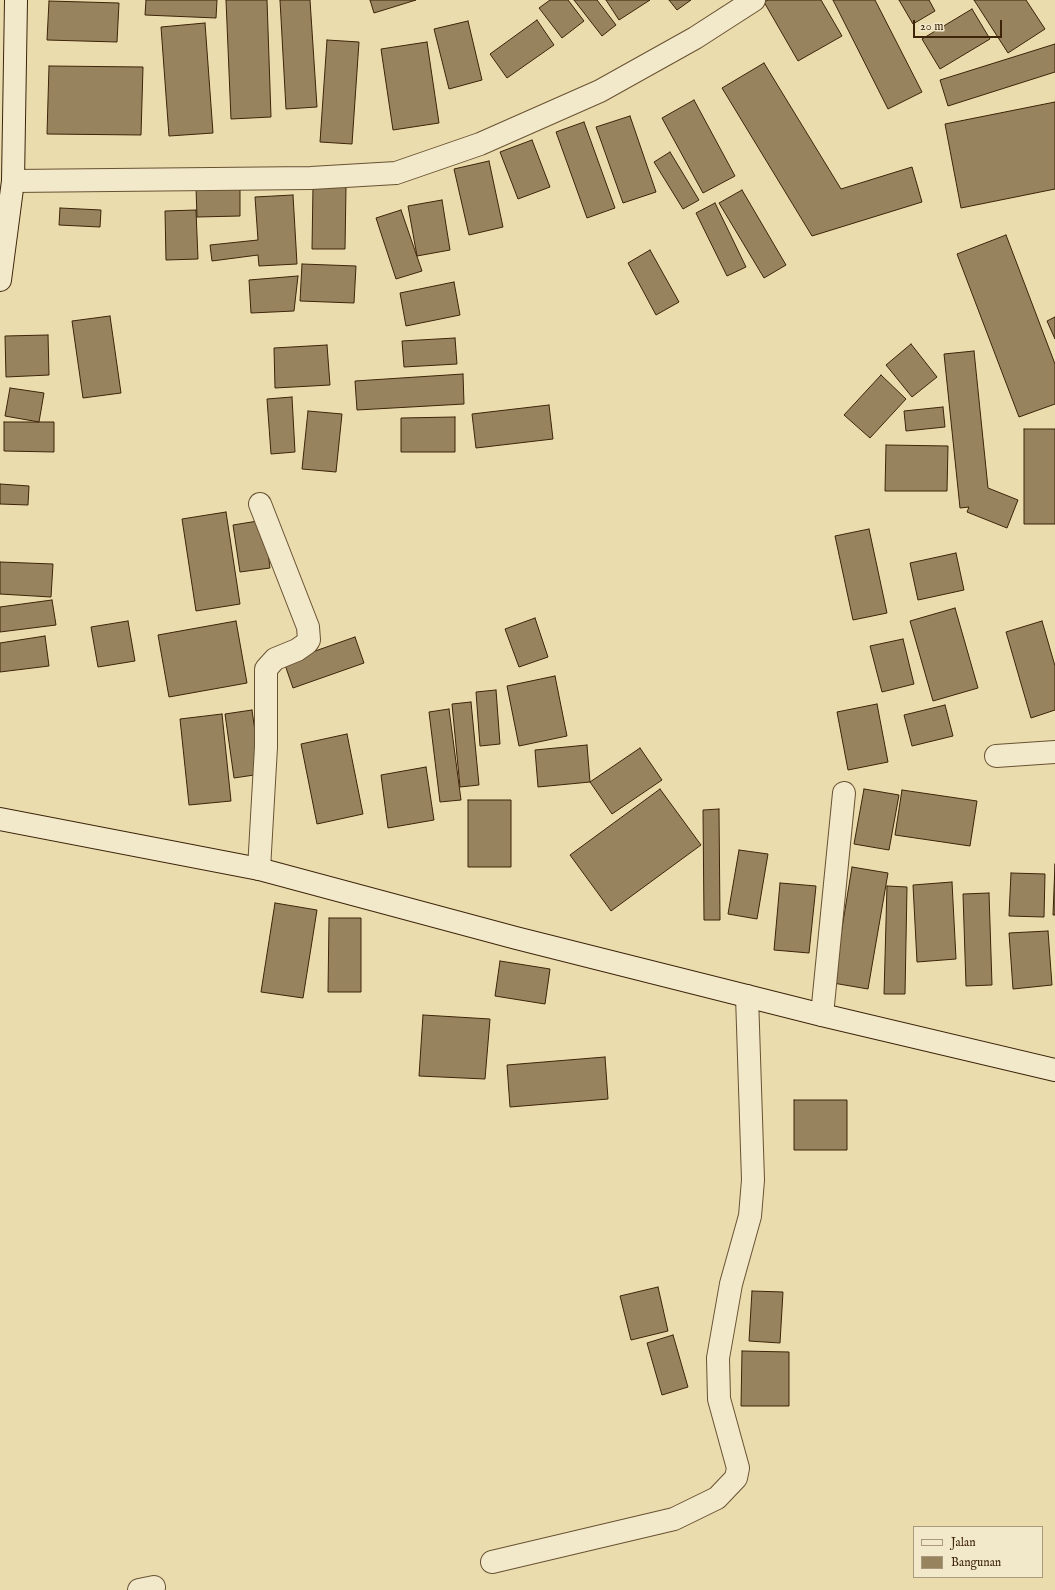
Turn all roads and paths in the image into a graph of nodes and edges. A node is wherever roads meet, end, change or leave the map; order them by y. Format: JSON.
{"nodes":[{"id":1,"x":16,"y":0,"type":"edge"},
{"id":2,"x":754,"y":0,"type":"edge"},
{"id":3,"x":13,"y":181,"type":"junction"},
{"id":4,"x":0,"y":280,"type":"edge"},
{"id":5,"x":260,"y":504,"type":"dead end"},
{"id":6,"x":1055,"y":752,"type":"edge"},
{"id":7,"x":996,"y":756,"type":"dead end"},
{"id":8,"x":844,"y":793,"type":"dead end"},
{"id":9,"x":0,"y":819,"type":"edge"},
{"id":10,"x":259,"y":869,"type":"junction"},
{"id":11,"x":747,"y":996,"type":"junction"},
{"id":12,"x":822,"y":1015,"type":"junction"},
{"id":13,"x":1055,"y":1070,"type":"edge"},
{"id":14,"x":492,"y":1562,"type":"dead end"}],
"edges":[{"from":1,"to":3,"type":"street"},
{"from":2,"to":3,"type":"street"},
{"from":3,"to":4,"type":"street"},
{"from":5,"to":10,"type":"street"},
{"from":6,"to":7,"type":"street"},
{"from":8,"to":12,"type":"street"},
{"from":9,"to":10,"type":"street"},
{"from":10,"to":11,"type":"street"},
{"from":11,"to":12,"type":"street"},
{"from":11,"to":14,"type":"street"},
{"from":12,"to":13,"type":"street"}]}
